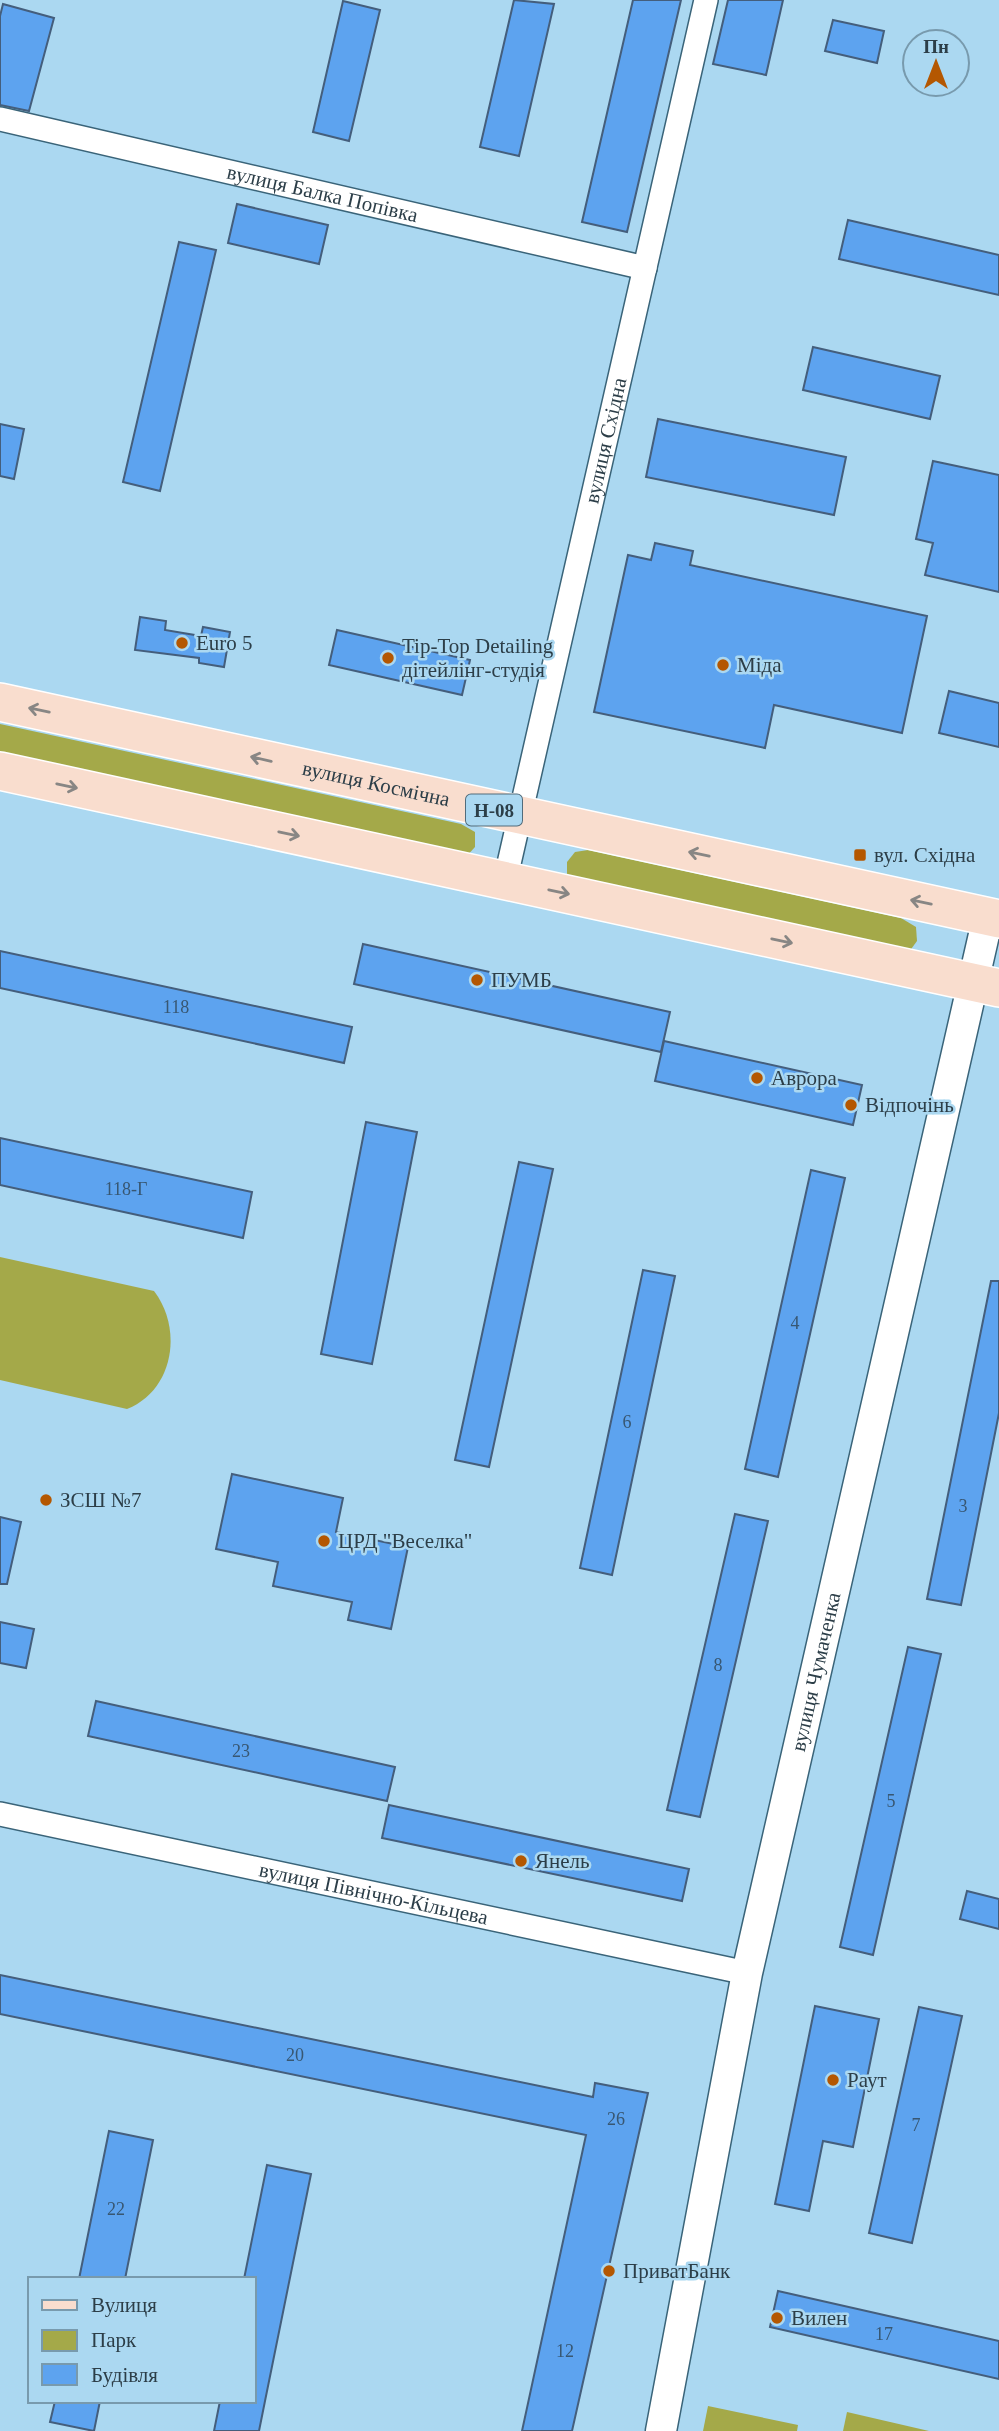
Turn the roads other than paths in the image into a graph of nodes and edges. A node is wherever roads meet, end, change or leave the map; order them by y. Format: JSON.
{"nodes":[{"id":1,"x":706,"y":0,"type":"edge"},
{"id":2,"x":0,"y":119,"type":"edge"},
{"id":3,"x":645,"y":268,"type":"junction"},
{"id":4,"x":0,"y":702,"type":"edge"},
{"id":5,"x":0,"y":771,"type":"edge"},
{"id":6,"x":520,"y":816,"type":"junction"},
{"id":7,"x":505,"y":881,"type":"junction"},
{"id":8,"x":993,"y":918,"type":"edge"},
{"id":9,"x":986,"y":985,"type":"edge"},
{"id":10,"x":0,"y":1814,"type":"edge"},
{"id":11,"x":747,"y":1973,"type":"junction"},
{"id":12,"x":661,"y":2431,"type":"edge"}],
"edges":[{"from":1,"to":3,"type":"street","name":"вулиця Східна"},
{"from":2,"to":3,"type":"street","name":"вулиця Балка Попівка"},
{"from":3,"to":6,"type":"street","name":"вулиця Східна"},
{"from":6,"to":4,"type":"main road","name":"вулиця Космічна","number":"Н-08","one_way":true},
{"from":5,"to":7,"type":"main road","one_way":true},
{"from":6,"to":7,"type":"street","name":"вулиця Східна"},
{"from":8,"to":6,"type":"main road","name":"вулиця Космічна","number":"Н-08","one_way":true},
{"from":7,"to":9,"type":"main road","one_way":true},
{"from":8,"to":9,"type":"street","name":"вулиця Чумаченка"},
{"from":9,"to":11,"type":"street","name":"вулиця Чумаченка"},
{"from":10,"to":11,"type":"street","name":"вулиця Північно-Кільцева"},
{"from":11,"to":12,"type":"street","name":"вулиця Чумаченка"}]}
